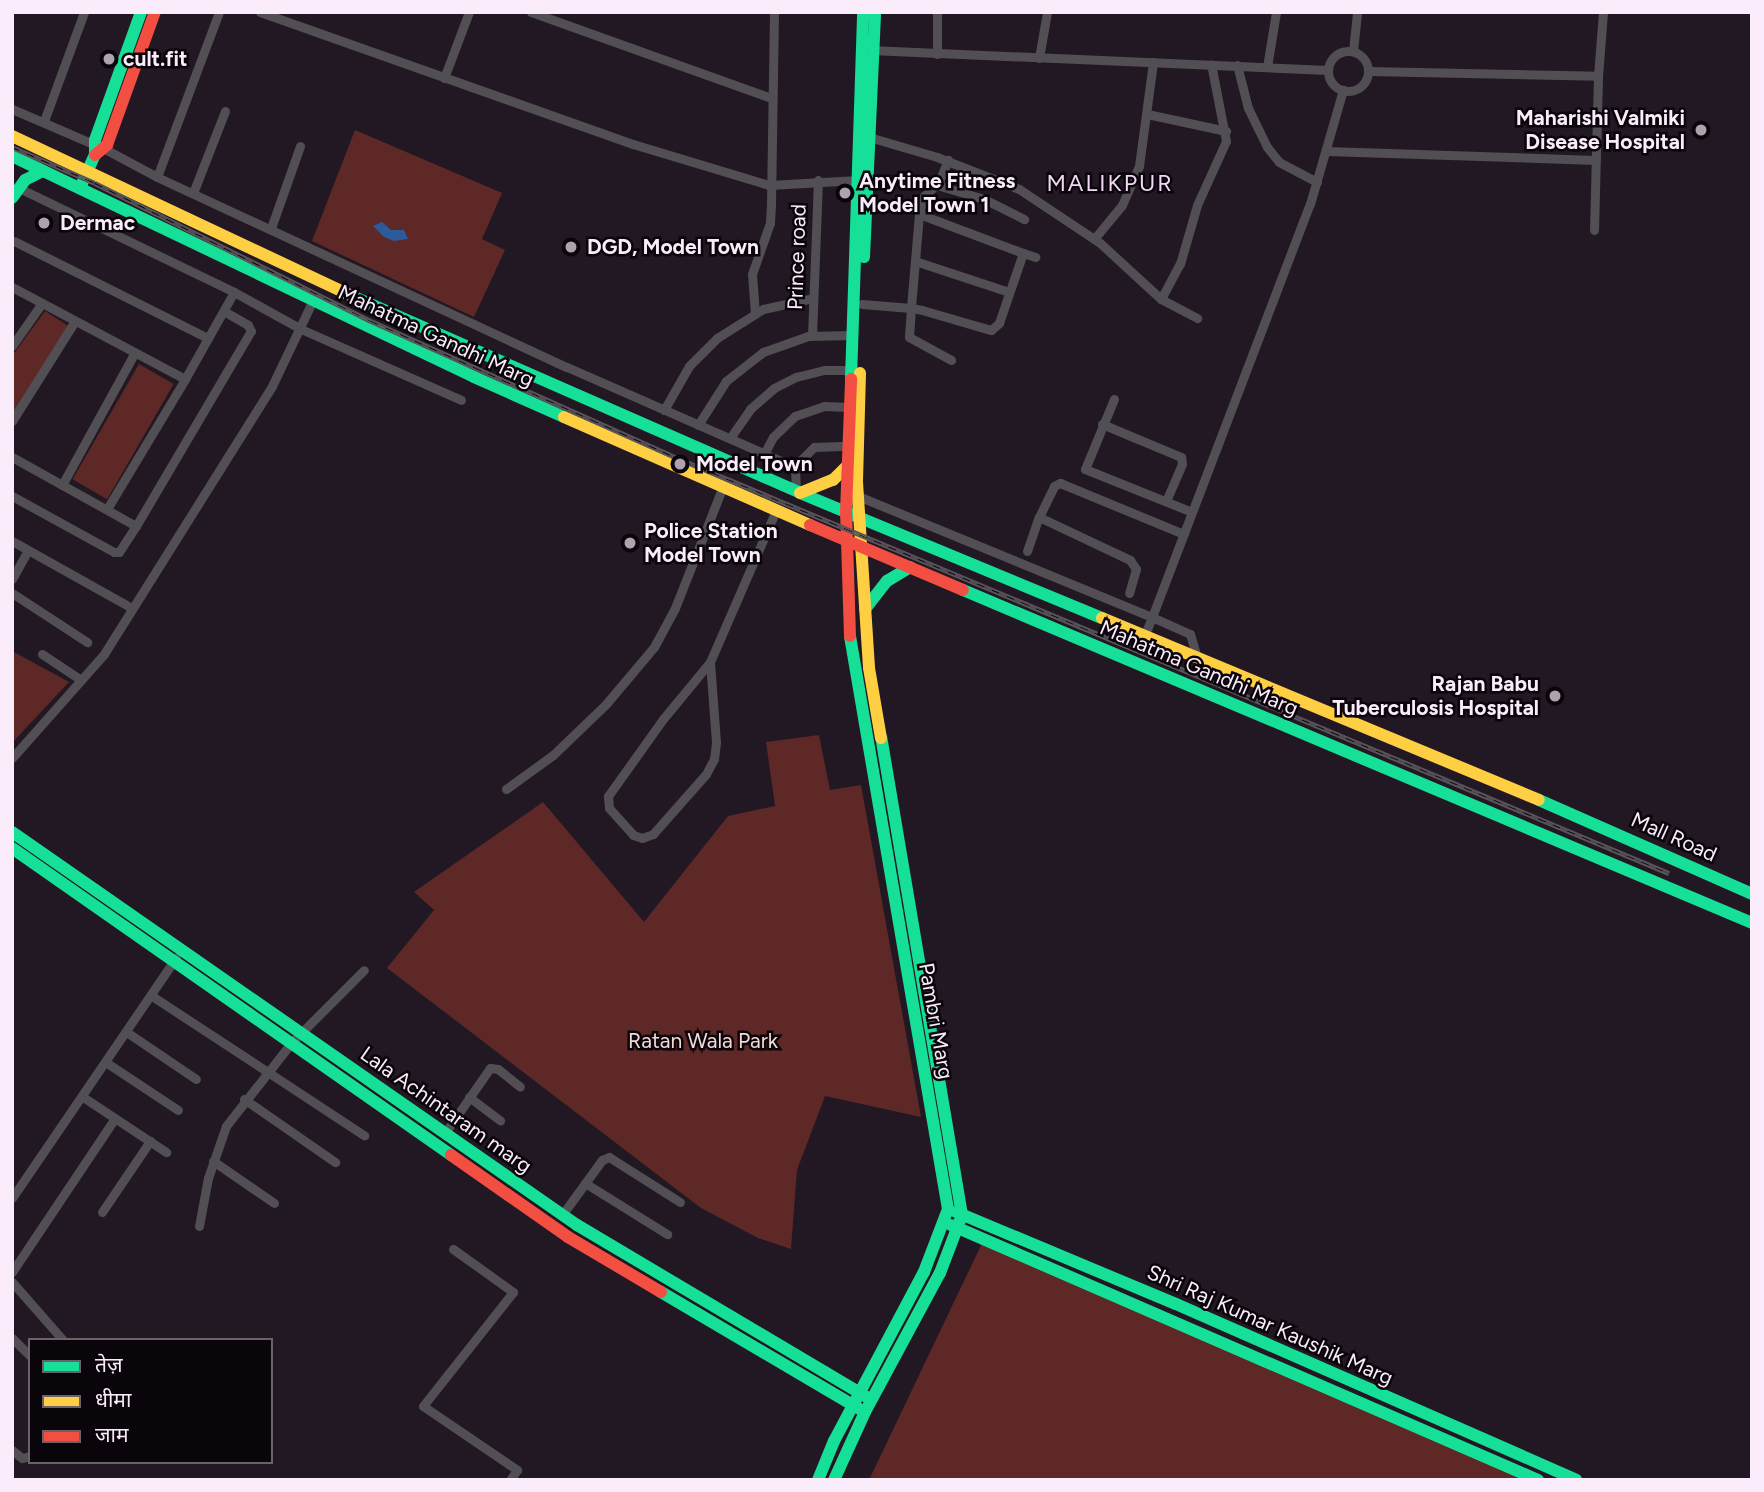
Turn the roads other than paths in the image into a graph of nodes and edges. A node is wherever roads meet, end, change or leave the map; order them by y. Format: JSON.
{"nodes":[{"id":1,"x":84,"y":12,"type":"edge"},
{"id":2,"x":141,"y":12,"type":"edge"},
{"id":3,"x":155,"y":12,"type":"edge"},
{"id":4,"x":219,"y":12,"type":"edge"},
{"id":5,"x":260,"y":12,"type":"edge"},
{"id":6,"x":468,"y":12,"type":"edge"},
{"id":7,"x":531,"y":12,"type":"edge"},
{"id":8,"x":762,"y":12,"type":"edge"},
{"id":9,"x":863,"y":12,"type":"edge"},
{"id":10,"x":875,"y":12,"type":"edge"},
{"id":11,"x":937,"y":12,"type":"edge"},
{"id":12,"x":1047,"y":12,"type":"edge"},
{"id":13,"x":1276,"y":12,"type":"edge"},
{"id":14,"x":1357,"y":12,"type":"edge"},
{"id":15,"x":1603,"y":12,"type":"edge"},
{"id":16,"x":276,"y":15,"type":"edge"},
{"id":17,"x":774,"y":15,"type":"edge"},
{"id":18,"x":867,"y":50,"type":"junction"},
{"id":19,"x":1353,"y":51,"type":"junction"},
{"id":20,"x":937,"y":54,"type":"junction"},
{"id":21,"x":1039,"y":58,"type":"junction"},
{"id":22,"x":1153,"y":62,"type":"junction"},
{"id":23,"x":1211,"y":64,"type":"junction"},
{"id":24,"x":1237,"y":65,"type":"junction"},
{"id":25,"x":1267,"y":67,"type":"junction"},
{"id":26,"x":1328,"y":70,"type":"junction"},
{"id":27,"x":1368,"y":71,"type":"junction"},
{"id":28,"x":1598,"y":76,"type":"junction"},
{"id":29,"x":444,"y":78,"type":"junction"},
{"id":30,"x":1343,"y":90,"type":"junction"},
{"id":31,"x":771,"y":98,"type":"junction"},
{"id":32,"x":12,"y":109,"type":"edge"},
{"id":33,"x":225,"y":111,"type":"dead end"},
{"id":34,"x":1147,"y":114,"type":"junction"},
{"id":35,"x":44,"y":121,"type":"junction"},
{"id":36,"x":1226,"y":131,"type":"junction"},
{"id":37,"x":12,"y":136,"type":"edge"},
{"id":38,"x":869,"y":137,"type":"junction"},
{"id":39,"x":300,"y":146,"type":"dead end"},
{"id":40,"x":1327,"y":150,"type":"junction"},
{"id":41,"x":97,"y":152,"type":"junction"},
{"id":42,"x":12,"y":156,"type":"edge"},
{"id":43,"x":948,"y":160,"type":"junction"},
{"id":44,"x":1596,"y":160,"type":"junction"},
{"id":45,"x":43,"y":171,"type":"junction"},
{"id":46,"x":87,"y":172,"type":"junction"},
{"id":47,"x":158,"y":177,"type":"junction"},
{"id":48,"x":818,"y":180,"type":"junction"},
{"id":49,"x":858,"y":180,"type":"junction"},
{"id":50,"x":1317,"y":182,"type":"junction"},
{"id":51,"x":937,"y":185,"type":"junction"},
{"id":52,"x":769,"y":186,"type":"junction"},
{"id":53,"x":80,"y":188,"type":"junction"},
{"id":54,"x":16,"y":193,"type":"edge"},
{"id":55,"x":193,"y":193,"type":"junction"},
{"id":56,"x":919,"y":214,"type":"junction"},
{"id":57,"x":1024,"y":219,"type":"dead end"},
{"id":58,"x":271,"y":228,"type":"junction"},
{"id":59,"x":1594,"y":230,"type":"dead end"},
{"id":60,"x":1094,"y":239,"type":"junction"},
{"id":61,"x":14,"y":241,"type":"dead end"},
{"id":62,"x":1023,"y":253,"type":"junction"},
{"id":63,"x":1035,"y":257,"type":"dead end"},
{"id":64,"x":915,"y":261,"type":"junction"},
{"id":65,"x":12,"y":287,"type":"edge"},
{"id":66,"x":234,"y":292,"type":"junction"},
{"id":67,"x":1009,"y":292,"type":"junction"},
{"id":68,"x":813,"y":298,"type":"junction"},
{"id":69,"x":1161,"y":299,"type":"junction"},
{"id":70,"x":313,"y":300,"type":"junction"},
{"id":71,"x":42,"y":303,"type":"junction"},
{"id":72,"x":862,"y":304,"type":"junction"},
{"id":73,"x":911,"y":308,"type":"junction"},
{"id":74,"x":224,"y":311,"type":"junction"},
{"id":75,"x":755,"y":314,"type":"junction"},
{"id":76,"x":1197,"y":318,"type":"dead end"},
{"id":77,"x":75,"y":321,"type":"junction"},
{"id":78,"x":301,"y":329,"type":"junction"},
{"id":79,"x":853,"y":335,"type":"junction"},
{"id":80,"x":811,"y":336,"type":"junction"},
{"id":81,"x":208,"y":338,"type":"junction"},
{"id":82,"x":12,"y":346,"type":"edge"},
{"id":83,"x":134,"y":354,"type":"junction"},
{"id":84,"x":951,"y":360,"type":"dead end"},
{"id":85,"x":851,"y":370,"type":"junction"},
{"id":86,"x":185,"y":379,"type":"junction"},
{"id":87,"x":1114,"y":399,"type":"dead end"},
{"id":88,"x":461,"y":400,"type":"dead end"},
{"id":89,"x":850,"y":407,"type":"junction"},
{"id":90,"x":664,"y":410,"type":"junction"},
{"id":91,"x":12,"y":421,"type":"edge"},
{"id":92,"x":1102,"y":424,"type":"junction"},
{"id":93,"x":698,"y":425,"type":"junction"},
{"id":94,"x":730,"y":438,"type":"junction"},
{"id":95,"x":848,"y":446,"type":"junction"},
{"id":96,"x":764,"y":454,"type":"junction"},
{"id":97,"x":12,"y":457,"type":"edge"},
{"id":98,"x":848,"y":465,"type":"junction"},
{"id":99,"x":795,"y":466,"type":"junction"},
{"id":100,"x":62,"y":485,"type":"junction"},
{"id":101,"x":723,"y":486,"type":"junction"},
{"id":102,"x":798,"y":492,"type":"junction"},
{"id":103,"x":12,"y":496,"type":"edge"},
{"id":104,"x":858,"y":496,"type":"junction"},
{"id":105,"x":1166,"y":501,"type":"junction"},
{"id":106,"x":107,"y":509,"type":"junction"},
{"id":107,"x":776,"y":510,"type":"junction"},
{"id":108,"x":846,"y":512,"type":"junction"},
{"id":109,"x":1192,"y":512,"type":"junction"},
{"id":110,"x":1039,"y":517,"type":"junction"},
{"id":111,"x":860,"y":518,"type":"junction"},
{"id":112,"x":136,"y":526,"type":"junction"},
{"id":113,"x":1184,"y":534,"type":"junction"},
{"id":114,"x":12,"y":541,"type":"edge"},
{"id":115,"x":848,"y":542,"type":"junction"},
{"id":116,"x":863,"y":548,"type":"junction"},
{"id":117,"x":29,"y":550,"type":"junction"},
{"id":118,"x":1027,"y":551,"type":"dead end"},
{"id":119,"x":910,"y":567,"type":"junction"},
{"id":120,"x":12,"y":579,"type":"edge"},
{"id":121,"x":12,"y":593,"type":"edge"},
{"id":122,"x":1129,"y":593,"type":"dead end"},
{"id":123,"x":132,"y":608,"type":"junction"},
{"id":124,"x":865,"y":609,"type":"junction"},
{"id":125,"x":1152,"y":617,"type":"junction"},
{"id":126,"x":1143,"y":637,"type":"junction"},
{"id":127,"x":87,"y":642,"type":"dead end"},
{"id":128,"x":42,"y":654,"type":"dead end"},
{"id":129,"x":1197,"y":660,"type":"junction"},
{"id":130,"x":710,"y":662,"type":"junction"},
{"id":131,"x":81,"y":680,"type":"junction"},
{"id":132,"x":12,"y":758,"type":"edge"},
{"id":133,"x":506,"y":789,"type":"dead end"},
{"id":134,"x":1580,"y":817,"type":"joint"},
{"id":135,"x":12,"y":832,"type":"edge"},
{"id":136,"x":12,"y":848,"type":"edge"},
{"id":137,"x":41,"y":861,"type":"junction"},
{"id":138,"x":1752,"y":894,"type":"edge"},
{"id":139,"x":904,"y":910,"type":"junction"},
{"id":140,"x":1752,"y":923,"type":"edge"},
{"id":141,"x":177,"y":956,"type":"junction"},
{"id":142,"x":363,"y":970,"type":"dead end"},
{"id":143,"x":152,"y":996,"type":"junction"},
{"id":144,"x":303,"y":1032,"type":"junction"},
{"id":145,"x":128,"y":1033,"type":"junction"},
{"id":146,"x":291,"y":1043,"type":"junction"},
{"id":147,"x":107,"y":1063,"type":"junction"},
{"id":148,"x":268,"y":1070,"type":"junction"},
{"id":149,"x":197,"y":1079,"type":"dead end"},
{"id":150,"x":520,"y":1087,"type":"dead end"},
{"id":151,"x":83,"y":1097,"type":"junction"},
{"id":152,"x":469,"y":1097,"type":"junction"},
{"id":153,"x":244,"y":1099,"type":"junction"},
{"id":154,"x":178,"y":1110,"type":"dead end"},
{"id":155,"x":115,"y":1118,"type":"junction"},
{"id":156,"x":500,"y":1120,"type":"dead end"},
{"id":157,"x":445,"y":1133,"type":"junction"},
{"id":158,"x":364,"y":1135,"type":"dead end"},
{"id":159,"x":150,"y":1141,"type":"junction"},
{"id":160,"x":166,"y":1152,"type":"dead end"},
{"id":161,"x":213,"y":1161,"type":"junction"},
{"id":162,"x":335,"y":1162,"type":"dead end"},
{"id":163,"x":585,"y":1183,"type":"junction"},
{"id":164,"x":12,"y":1198,"type":"edge"},
{"id":165,"x":680,"y":1202,"type":"dead end"},
{"id":166,"x":274,"y":1203,"type":"dead end"},
{"id":167,"x":102,"y":1212,"type":"dead end"},
{"id":168,"x":562,"y":1214,"type":"junction"},
{"id":169,"x":946,"y":1216,"type":"junction"},
{"id":170,"x":960,"y":1221,"type":"junction"},
{"id":171,"x":199,"y":1226,"type":"dead end"},
{"id":172,"x":667,"y":1234,"type":"dead end"},
{"id":173,"x":453,"y":1249,"type":"dead end"},
{"id":174,"x":12,"y":1272,"type":"edge"},
{"id":175,"x":12,"y":1283,"type":"edge"},
{"id":176,"x":12,"y":1338,"type":"edge"},
{"id":177,"x":61,"y":1338,"type":"edge"},
{"id":178,"x":1281,"y":1350,"type":"junction"},
{"id":179,"x":28,"y":1354,"type":"edge"},
{"id":180,"x":1274,"y":1366,"type":"junction"},
{"id":181,"x":856,"y":1399,"type":"junction"},
{"id":182,"x":868,"y":1406,"type":"junction"},
{"id":183,"x":12,"y":1450,"type":"edge"},
{"id":184,"x":28,"y":1456,"type":"edge"},
{"id":185,"x":510,"y":1480,"type":"edge"},
{"id":186,"x":818,"y":1480,"type":"edge"},
{"id":187,"x":834,"y":1480,"type":"edge"},
{"id":188,"x":1538,"y":1480,"type":"edge"},
{"id":189,"x":1576,"y":1480,"type":"edge"}],
"edges":[{"from":1,"to":35,"type":"street"},
{"from":2,"to":41,"type":"street"},
{"from":3,"to":41,"type":"street"},
{"from":4,"to":47,"type":"street"},
{"from":5,"to":16,"type":"street"},
{"from":6,"to":29,"type":"street"},
{"from":7,"to":31,"type":"street"},
{"from":8,"to":17,"type":"street"},
{"from":9,"to":18,"type":"street"},
{"from":10,"to":18,"type":"street"},
{"from":11,"to":20,"type":"street"},
{"from":12,"to":21,"type":"street"},
{"from":13,"to":25,"type":"street"},
{"from":14,"to":19,"type":"street"},
{"from":15,"to":28,"type":"street"},
{"from":16,"to":29,"type":"street"},
{"from":17,"to":31,"type":"street"},
{"from":18,"to":20,"type":"street"},
{"from":18,"to":38,"type":"street","name":"Pambri Marg"},
{"from":18,"to":49,"type":"street","name":"Pambri Marg"},
{"from":19,"to":26,"type":"street"},
{"from":19,"to":27,"type":"street"},
{"from":20,"to":21,"type":"street"},
{"from":21,"to":22,"type":"street"},
{"from":22,"to":23,"type":"street"},
{"from":22,"to":34,"type":"street"},
{"from":23,"to":24,"type":"street"},
{"from":23,"to":36,"type":"street"},
{"from":24,"to":25,"type":"street"},
{"from":24,"to":50,"type":"street"},
{"from":25,"to":26,"type":"street"},
{"from":26,"to":30,"type":"street"},
{"from":27,"to":28,"type":"street"},
{"from":27,"to":30,"type":"street"},
{"from":28,"to":44,"type":"street"},
{"from":29,"to":52,"type":"street"},
{"from":30,"to":40,"type":"street"},
{"from":31,"to":52,"type":"street"},
{"from":32,"to":35,"type":"street"},
{"from":33,"to":55,"type":"street"},
{"from":34,"to":36,"type":"street"},
{"from":34,"to":60,"type":"street"},
{"from":35,"to":41,"type":"street"},
{"from":36,"to":69,"type":"street"},
{"from":37,"to":46,"type":"street","name":"Mahatma Gandhi Marg"},
{"from":38,"to":43,"type":"street"},
{"from":38,"to":72,"type":"street","name":"Pambri Marg"},
{"from":39,"to":58,"type":"street"},
{"from":40,"to":44,"type":"street"},
{"from":40,"to":50,"type":"street"},
{"from":41,"to":46,"type":"street"},
{"from":41,"to":47,"type":"street"},
{"from":42,"to":45,"type":"street","name":"Mahatma Gandhi Marg"},
{"from":43,"to":51,"type":"street"},
{"from":43,"to":60,"type":"street"},
{"from":44,"to":59,"type":"street"},
{"from":45,"to":53,"type":"street","name":"Mahatma Gandhi Marg"},
{"from":45,"to":54,"type":"street"},
{"from":46,"to":53,"type":"street"},
{"from":46,"to":102,"type":"street","name":"Mahatma Gandhi Marg"},
{"from":47,"to":55,"type":"street"},
{"from":48,"to":49,"type":"street"},
{"from":48,"to":52,"type":"street"},
{"from":48,"to":68,"type":"street","name":"Prince road"},
{"from":49,"to":79,"type":"street","name":"Pambri Marg"},
{"from":50,"to":109,"type":"street"},
{"from":51,"to":56,"type":"street"},
{"from":51,"to":57,"type":"street"},
{"from":52,"to":75,"type":"street"},
{"from":53,"to":70,"type":"street","name":"Mahatma Gandhi Marg"},
{"from":54,"to":66,"type":"street"},
{"from":55,"to":58,"type":"street"},
{"from":56,"to":62,"type":"street"},
{"from":56,"to":64,"type":"street"},
{"from":58,"to":90,"type":"street"},
{"from":60,"to":69,"type":"street"},
{"from":61,"to":81,"type":"street"},
{"from":62,"to":63,"type":"street"},
{"from":62,"to":67,"type":"street"},
{"from":64,"to":67,"type":"street"},
{"from":64,"to":73,"type":"street"},
{"from":65,"to":71,"type":"street"},
{"from":66,"to":74,"type":"street"},
{"from":66,"to":78,"type":"street"},
{"from":67,"to":73,"type":"street"},
{"from":68,"to":75,"type":"street"},
{"from":68,"to":80,"type":"street","name":"Prince road"},
{"from":69,"to":76,"type":"street"},
{"from":70,"to":78,"type":"street"},
{"from":70,"to":101,"type":"street","name":"Mahatma Gandhi Marg"},
{"from":71,"to":77,"type":"street"},
{"from":71,"to":82,"type":"street"},
{"from":72,"to":73,"type":"street"},
{"from":72,"to":104,"type":"street","name":"Pambri Marg"},
{"from":73,"to":84,"type":"street"},
{"from":74,"to":81,"type":"street"},
{"from":74,"to":112,"type":"street"},
{"from":75,"to":90,"type":"street"},
{"from":77,"to":83,"type":"street"},
{"from":77,"to":91,"type":"street"},
{"from":78,"to":88,"type":"street"},
{"from":78,"to":123,"type":"street"},
{"from":79,"to":80,"type":"street"},
{"from":79,"to":85,"type":"street","name":"Pambri Marg"},
{"from":80,"to":93,"type":"street"},
{"from":81,"to":86,"type":"street"},
{"from":83,"to":86,"type":"street"},
{"from":83,"to":100,"type":"street"},
{"from":85,"to":89,"type":"street","name":"Pambri Marg"},
{"from":85,"to":94,"type":"street"},
{"from":86,"to":106,"type":"street"},
{"from":87,"to":92,"type":"street"},
{"from":89,"to":95,"type":"street","name":"Pambri Marg"},
{"from":89,"to":96,"type":"street"},
{"from":90,"to":93,"type":"street"},
{"from":92,"to":105,"type":"street"},
{"from":92,"to":105,"type":"street"},
{"from":93,"to":94,"type":"street"},
{"from":94,"to":96,"type":"street"},
{"from":95,"to":98,"type":"street","name":"Pambri Marg"},
{"from":95,"to":99,"type":"street"},
{"from":96,"to":99,"type":"street"},
{"from":97,"to":100,"type":"street"},
{"from":98,"to":102,"type":"street"},
{"from":98,"to":108,"type":"street","name":"Pambri Marg"},
{"from":99,"to":102,"type":"street"},
{"from":100,"to":106,"type":"street"},
{"from":101,"to":107,"type":"street","name":"Mahatma Gandhi Marg"},
{"from":101,"to":133,"type":"street"},
{"from":102,"to":108,"type":"street","name":"Mahatma Gandhi Marg"},
{"from":103,"to":112,"type":"street"},
{"from":104,"to":111,"type":"street","name":"Pambri Marg"},
{"from":104,"to":125,"type":"street"},
{"from":105,"to":109,"type":"street"},
{"from":106,"to":112,"type":"street"},
{"from":107,"to":115,"type":"street","name":"Mahatma Gandhi Marg"},
{"from":107,"to":130,"type":"street"},
{"from":108,"to":111,"type":"street","name":"Mahatma Gandhi Marg"},
{"from":108,"to":115,"type":"street","name":"Pambri Marg"},
{"from":109,"to":113,"type":"street"},
{"from":110,"to":113,"type":"street"},
{"from":110,"to":118,"type":"street"},
{"from":110,"to":122,"type":"street"},
{"from":111,"to":116,"type":"street","name":"Pambri Marg"},
{"from":111,"to":126,"type":"street","name":"Mahatma Gandhi Marg"},
{"from":113,"to":125,"type":"street"},
{"from":114,"to":117,"type":"street"},
{"from":115,"to":116,"type":"street","name":"Mahatma Gandhi Marg"},
{"from":115,"to":139,"type":"street","name":"Pambri Marg"},
{"from":116,"to":119,"type":"street","name":"Mahatma Gandhi Marg"},
{"from":116,"to":124,"type":"street","name":"Pambri Marg"},
{"from":117,"to":120,"type":"street"},
{"from":117,"to":123,"type":"street"},
{"from":119,"to":124,"type":"street"},
{"from":119,"to":140,"type":"street","name":"Mahatma Gandhi Marg"},
{"from":121,"to":127,"type":"street"},
{"from":123,"to":131,"type":"street"},
{"from":124,"to":139,"type":"street","name":"Pambri Marg"},
{"from":125,"to":126,"type":"street"},
{"from":125,"to":129,"type":"street"},
{"from":126,"to":129,"type":"street","name":"Mahatma Gandhi Marg"},
{"from":128,"to":131,"type":"street"},
{"from":129,"to":134,"type":"street","name":"Mahatma Gandhi Marg"},
{"from":130,"to":130,"type":"street"},
{"from":131,"to":132,"type":"street"},
{"from":134,"to":138,"type":"street","name":"Mall Road"},
{"from":135,"to":137,"type":"street","name":"Lala Achintaram marg"},
{"from":136,"to":137,"type":"street","name":"Lala Achintaram marg"},
{"from":137,"to":141,"type":"street","name":"Lala Achintaram marg"},
{"from":139,"to":169,"type":"street","name":"Pambri Marg"},
{"from":139,"to":170,"type":"street","name":"Pambri Marg"},
{"from":141,"to":143,"type":"street"},
{"from":141,"to":144,"type":"street","name":"Lala Achintaram marg"},
{"from":141,"to":146,"type":"street","name":"Lala Achintaram marg"},
{"from":142,"to":144,"type":"street"},
{"from":143,"to":145,"type":"street"},
{"from":143,"to":148,"type":"street"},
{"from":144,"to":146,"type":"street"},
{"from":144,"to":157,"type":"street","name":"Lala Achintaram marg"},
{"from":145,"to":147,"type":"street"},
{"from":145,"to":149,"type":"street"},
{"from":146,"to":148,"type":"street"},
{"from":146,"to":181,"type":"street","name":"Lala Achintaram marg"},
{"from":147,"to":151,"type":"street"},
{"from":147,"to":154,"type":"street"},
{"from":148,"to":153,"type":"street"},
{"from":148,"to":158,"type":"street"},
{"from":150,"to":152,"type":"street"},
{"from":151,"to":155,"type":"street"},
{"from":151,"to":164,"type":"street"},
{"from":152,"to":156,"type":"street"},
{"from":152,"to":157,"type":"street"},
{"from":153,"to":161,"type":"street"},
{"from":153,"to":162,"type":"street"},
{"from":155,"to":159,"type":"street"},
{"from":155,"to":174,"type":"street"},
{"from":157,"to":168,"type":"street","name":"Lala Achintaram marg"},
{"from":159,"to":160,"type":"street"},
{"from":159,"to":167,"type":"street"},
{"from":161,"to":166,"type":"street"},
{"from":161,"to":171,"type":"street"},
{"from":163,"to":165,"type":"street"},
{"from":163,"to":168,"type":"street"},
{"from":163,"to":172,"type":"street"},
{"from":168,"to":181,"type":"street","name":"Lala Achintaram marg"},
{"from":169,"to":170,"type":"street","name":"Shri Raj Kumar Kaushik Marg"},
{"from":169,"to":181,"type":"street"},
{"from":170,"to":178,"type":"street","name":"Shri Raj Kumar Kaushik Marg"},
{"from":170,"to":180,"type":"street","name":"Shri Raj Kumar Kaushik Marg"},
{"from":170,"to":182,"type":"street"},
{"from":173,"to":185,"type":"street"},
{"from":175,"to":177,"type":"street"},
{"from":176,"to":179,"type":"street"},
{"from":178,"to":180,"type":"street"},
{"from":178,"to":189,"type":"street","name":"Shri Raj Kumar Kaushik Marg"},
{"from":180,"to":188,"type":"street","name":"Shri Raj Kumar Kaushik Marg"},
{"from":181,"to":182,"type":"street","name":"Lala Achintaram marg"},
{"from":181,"to":186,"type":"street"},
{"from":182,"to":187,"type":"street"},
{"from":183,"to":184,"type":"street"}]}
